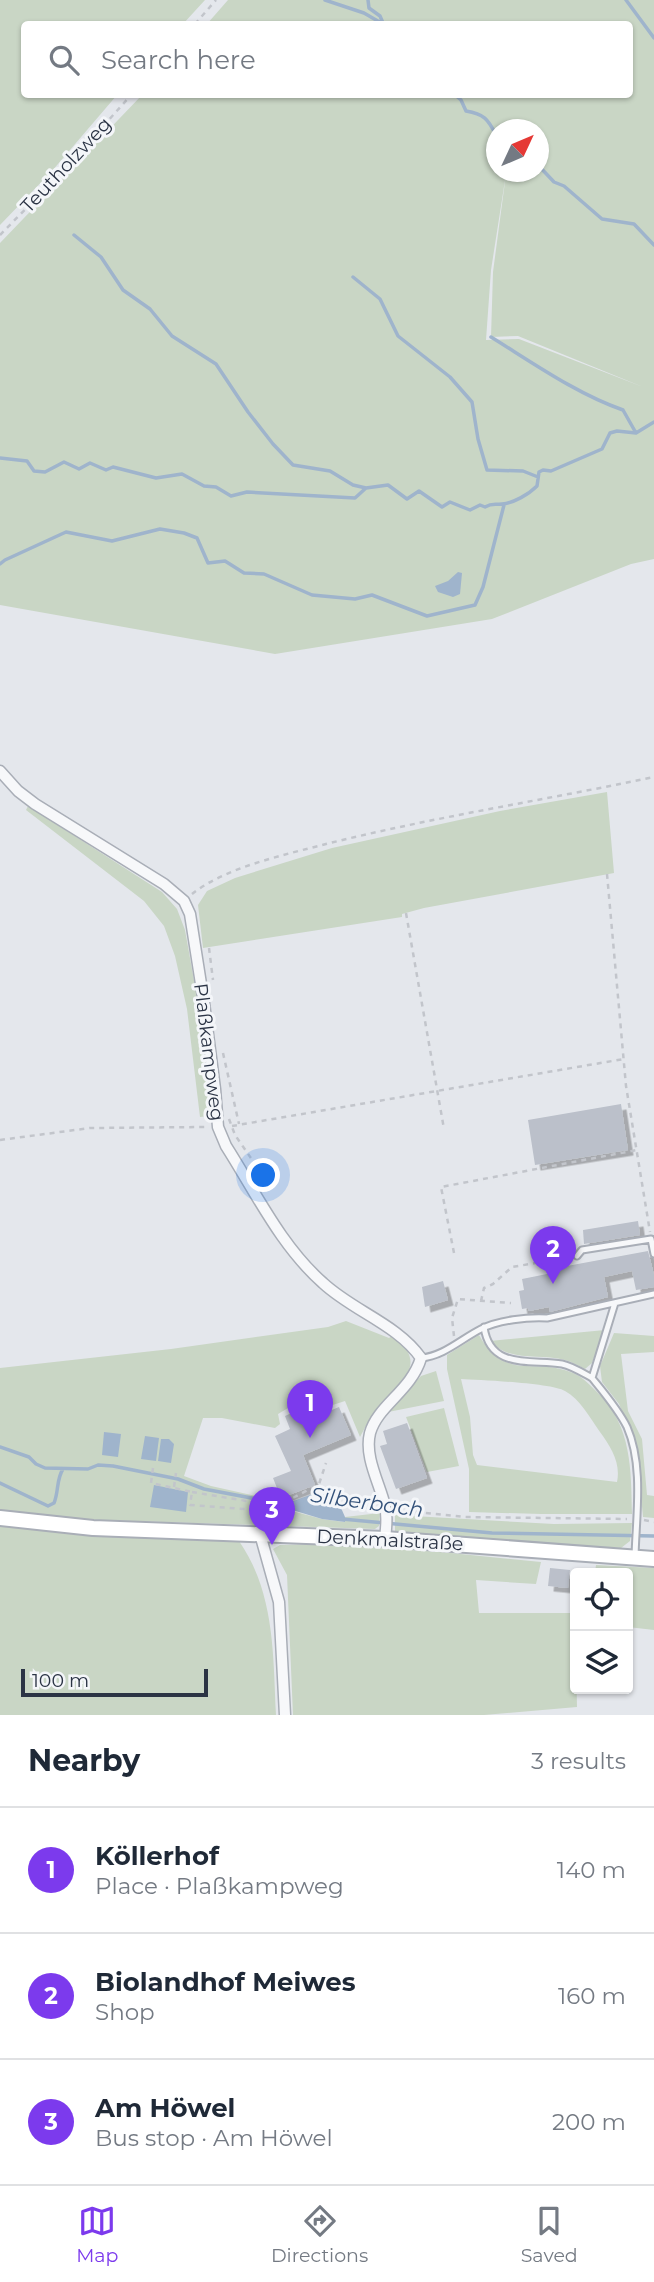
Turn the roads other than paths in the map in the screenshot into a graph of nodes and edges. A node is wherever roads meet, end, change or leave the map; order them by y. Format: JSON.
{"nodes":[{"id":1,"x":0,"y":771,"type":"edge"},
{"id":2,"x":654,"y":1254,"type":"edge"},
{"id":3,"x":577,"y":1256,"type":"road end"},
{"id":4,"x":654,"y":1294,"type":"edge"},
{"id":5,"x":615,"y":1303,"type":"junction"},
{"id":6,"x":484,"y":1327,"type":"junction"},
{"id":7,"x":421,"y":1359,"type":"junction"},
{"id":8,"x":592,"y":1378,"type":"junction"},
{"id":9,"x":0,"y":1518,"type":"edge"},
{"id":10,"x":260,"y":1534,"type":"junction"},
{"id":11,"x":385,"y":1535,"type":"junction"},
{"id":12,"x":635,"y":1559,"type":"junction"},
{"id":13,"x":654,"y":1559,"type":"edge"},
{"id":14,"x":285,"y":1715,"type":"edge"}],
"edges":[{"from":1,"to":7,"type":"street","name":"Plaßkampweg"},
{"from":2,"to":3,"type":"lane"},
{"from":4,"to":5,"type":"lane"},
{"from":5,"to":6,"type":"lane"},
{"from":5,"to":8,"type":"lane"},
{"from":6,"to":7,"type":"lane"},
{"from":6,"to":8,"type":"lane"},
{"from":7,"to":11,"type":"street"},
{"from":8,"to":12,"type":"lane"},
{"from":9,"to":10,"type":"main road","name":"Denkmalstraße"},
{"from":10,"to":11,"type":"main road","name":"Denkmalstraße"},
{"from":10,"to":14,"type":"street"},
{"from":11,"to":12,"type":"main road","name":"Denkmalstraße"},
{"from":12,"to":13,"type":"main road","name":"Denkmalstraße"}]}
